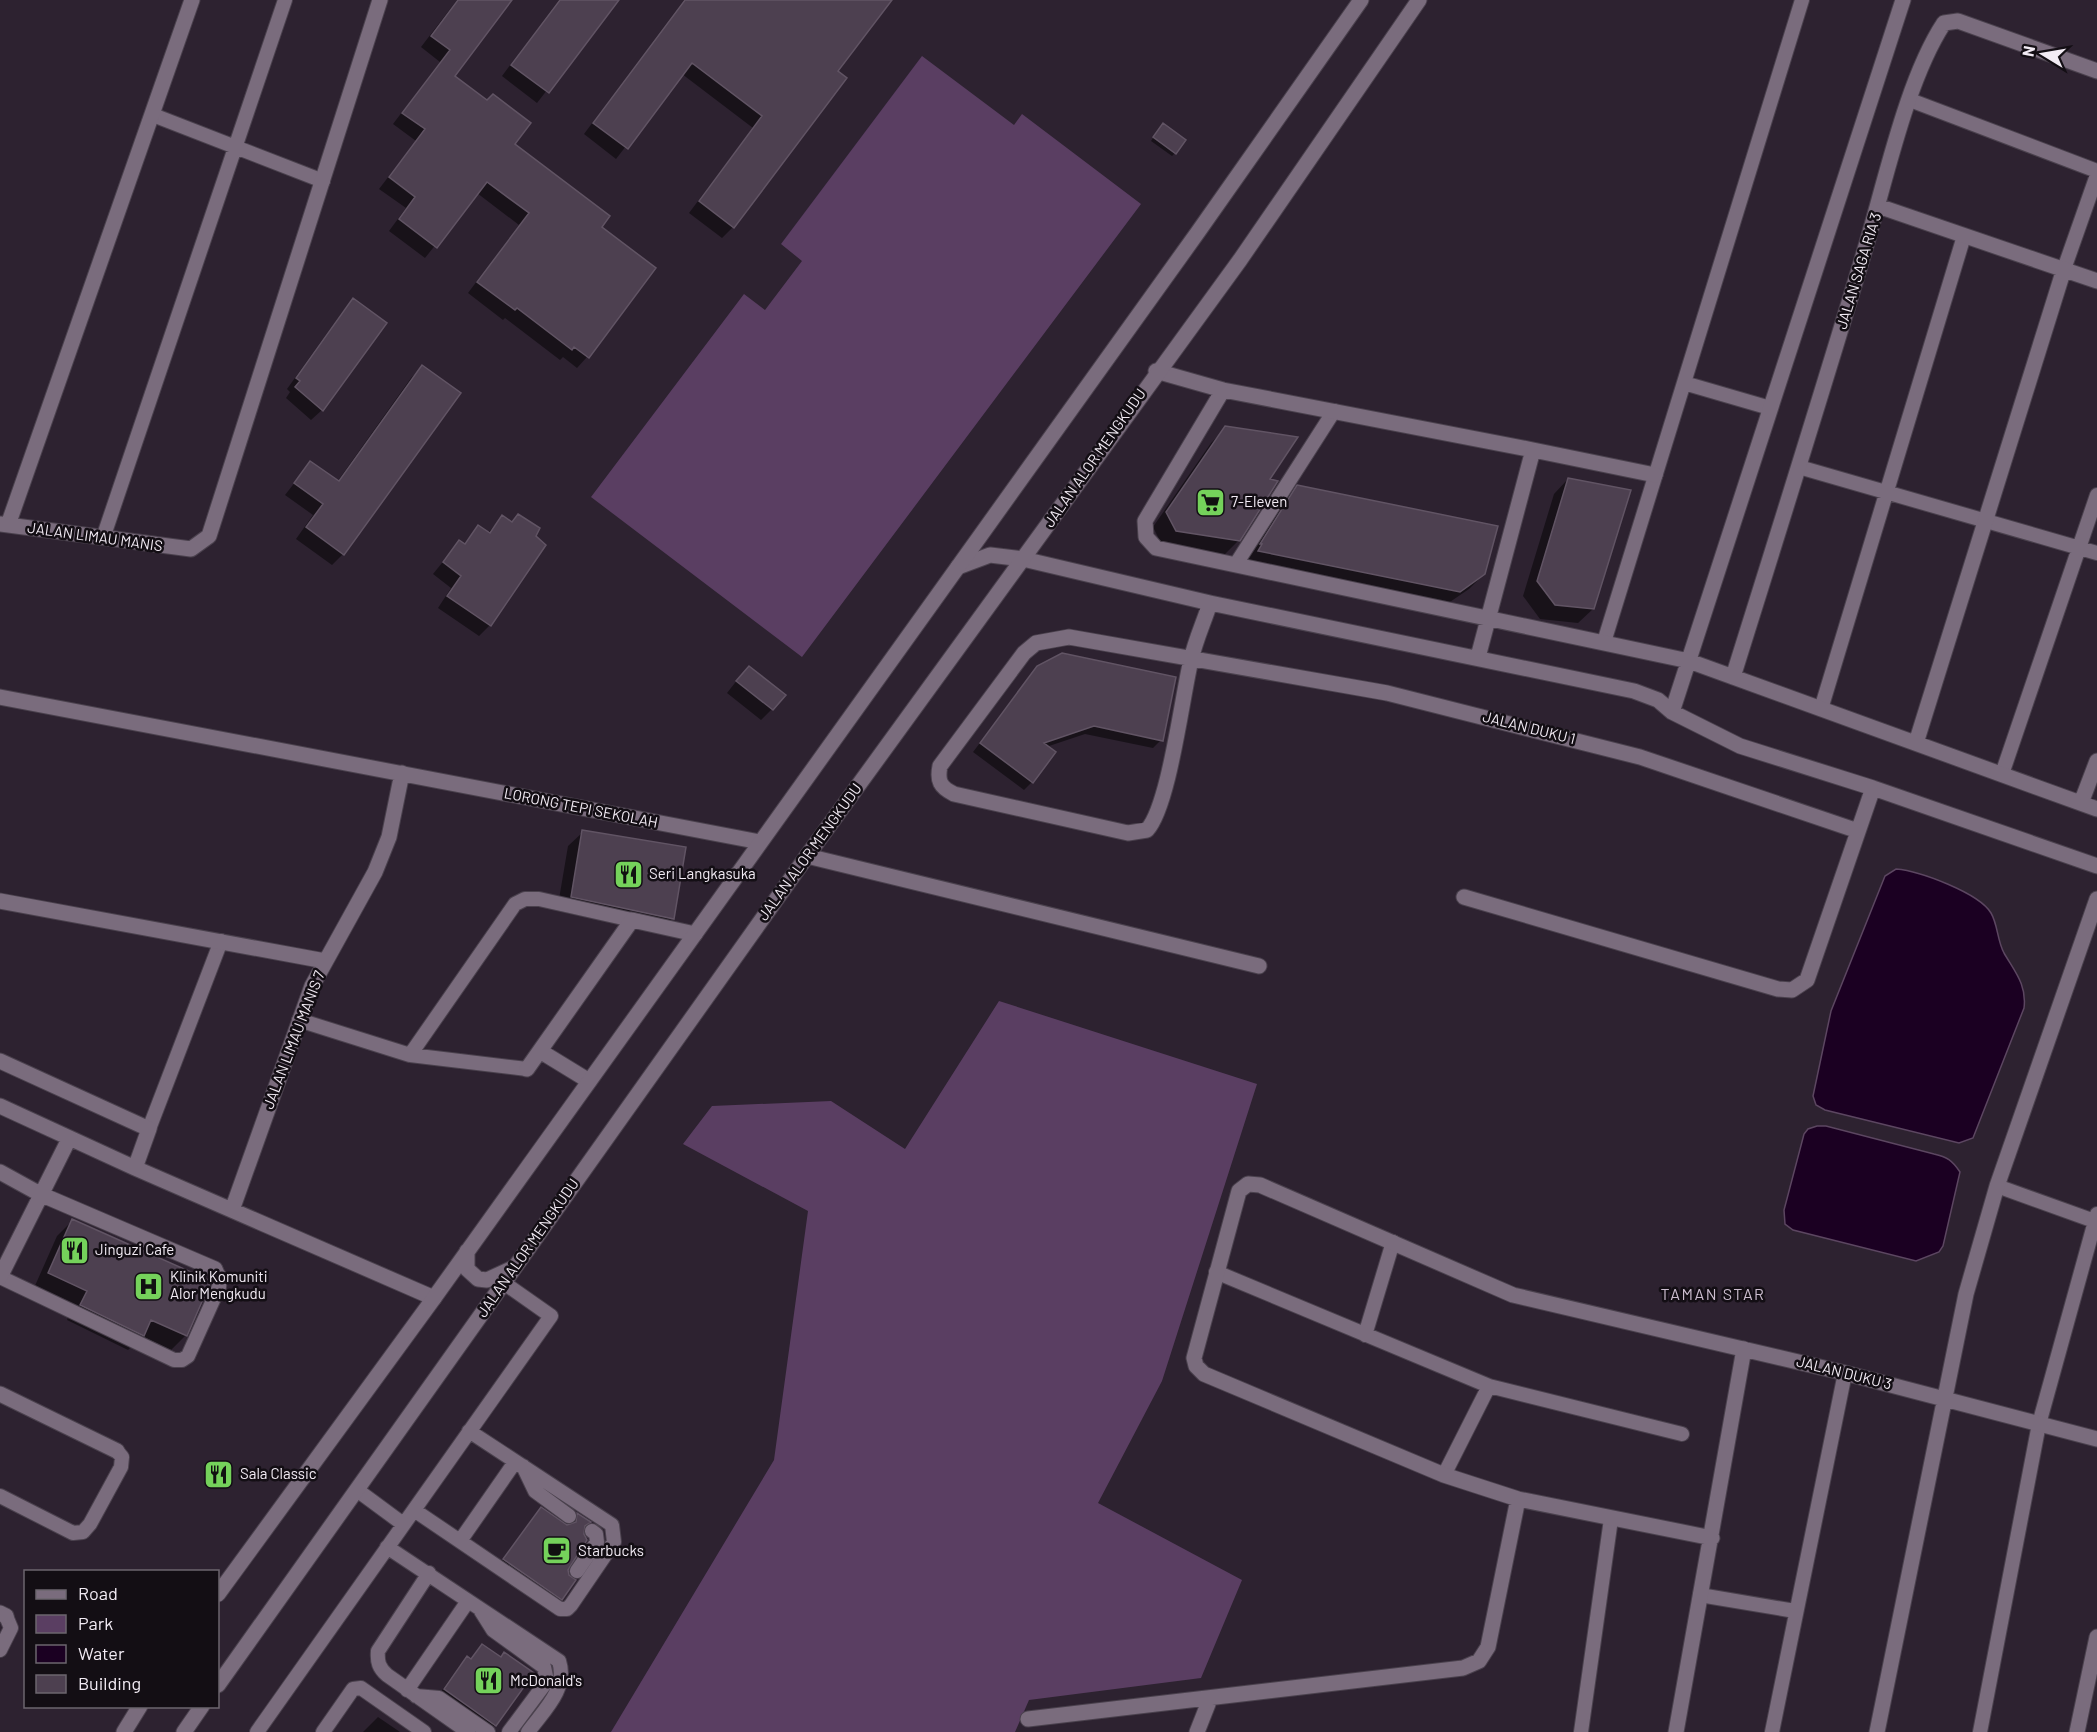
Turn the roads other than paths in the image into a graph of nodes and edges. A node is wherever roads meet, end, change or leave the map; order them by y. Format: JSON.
{"nodes":[{"id":1,"x":192,"y":0,"type":"edge"},
{"id":2,"x":285,"y":0,"type":"edge"},
{"id":3,"x":380,"y":0,"type":"edge"},
{"id":4,"x":1361,"y":0,"type":"edge"},
{"id":5,"x":1419,"y":0,"type":"edge"},
{"id":6,"x":1802,"y":0,"type":"edge"},
{"id":7,"x":1903,"y":0,"type":"edge"},
{"id":8,"x":2097,"y":71,"type":"edge"},
{"id":9,"x":1910,"y":100,"type":"junction"},
{"id":10,"x":153,"y":115,"type":"junction"},
{"id":11,"x":237,"y":147,"type":"junction"},
{"id":12,"x":2097,"y":173,"type":"edge"},
{"id":13,"x":323,"y":181,"type":"junction"},
{"id":14,"x":1878,"y":206,"type":"junction"},
{"id":15,"x":1964,"y":236,"type":"junction"},
{"id":16,"x":2064,"y":269,"type":"junction"},
{"id":17,"x":2097,"y":281,"type":"edge"},
{"id":18,"x":1156,"y":371,"type":"junction"},
{"id":19,"x":1684,"y":383,"type":"junction"},
{"id":20,"x":1223,"y":390,"type":"junction"},
{"id":21,"x":1770,"y":408,"type":"junction"},
{"id":22,"x":1334,"y":411,"type":"junction"},
{"id":23,"x":1533,"y":450,"type":"junction"},
{"id":24,"x":1799,"y":467,"type":"junction"},
{"id":25,"x":1655,"y":475,"type":"junction"},
{"id":26,"x":1889,"y":492,"type":"junction"},
{"id":27,"x":2097,"y":495,"type":"edge"},
{"id":28,"x":1985,"y":520,"type":"junction"},
{"id":29,"x":4,"y":524,"type":"edge"},
{"id":30,"x":103,"y":538,"type":"junction"},
{"id":31,"x":2079,"y":548,"type":"junction"},
{"id":32,"x":2097,"y":553,"type":"edge"},
{"id":33,"x":1023,"y":559,"type":"junction"},
{"id":34,"x":1236,"y":564,"type":"junction"},
{"id":35,"x":958,"y":567,"type":"junction"},
{"id":36,"x":1210,"y":603,"type":"junction"},
{"id":37,"x":1488,"y":618,"type":"junction"},
{"id":38,"x":1604,"y":642,"type":"junction"},
{"id":39,"x":1478,"y":657,"type":"junction"},
{"id":40,"x":1191,"y":658,"type":"junction"},
{"id":41,"x":1689,"y":661,"type":"junction"},
{"id":42,"x":1732,"y":677,"type":"junction"},
{"id":43,"x":0,"y":697,"type":"edge"},
{"id":44,"x":1821,"y":709,"type":"junction"},
{"id":45,"x":1672,"y":712,"type":"junction"},
{"id":46,"x":1916,"y":743,"type":"junction"},
{"id":47,"x":2097,"y":761,"type":"edge"},
{"id":48,"x":402,"y":773,"type":"junction"},
{"id":49,"x":2002,"y":774,"type":"junction"},
{"id":50,"x":1873,"y":788,"type":"junction"},
{"id":51,"x":2081,"y":803,"type":"junction"},
{"id":52,"x":2097,"y":809,"type":"edge"},
{"id":53,"x":1858,"y":831,"type":"junction"},
{"id":54,"x":760,"y":842,"type":"junction"},
{"id":55,"x":807,"y":856,"type":"junction"},
{"id":56,"x":2097,"y":866,"type":"edge"},
{"id":57,"x":1464,"y":897,"type":"dead end"},
{"id":58,"x":0,"y":901,"type":"edge"},
{"id":59,"x":2096,"y":905,"type":"edge"},
{"id":60,"x":632,"y":920,"type":"junction"},
{"id":61,"x":694,"y":934,"type":"junction"},
{"id":62,"x":221,"y":941,"type":"junction"},
{"id":63,"x":325,"y":961,"type":"junction"},
{"id":64,"x":1259,"y":966,"type":"dead end"},
{"id":65,"x":299,"y":1020,"type":"junction"},
{"id":66,"x":540,"y":1051,"type":"junction"},
{"id":67,"x":410,"y":1054,"type":"junction"},
{"id":68,"x":0,"y":1061,"type":"edge"},
{"id":69,"x":527,"y":1069,"type":"joint"},
{"id":70,"x":589,"y":1081,"type":"junction"},
{"id":71,"x":0,"y":1106,"type":"edge"},
{"id":72,"x":149,"y":1128,"type":"junction"},
{"id":73,"x":69,"y":1138,"type":"junction"},
{"id":74,"x":135,"y":1168,"type":"junction"},
{"id":75,"x":0,"y":1172,"type":"edge"},
{"id":76,"x":1997,"y":1186,"type":"junction"},
{"id":77,"x":40,"y":1194,"type":"junction"},
{"id":78,"x":232,"y":1210,"type":"junction"},
{"id":79,"x":2096,"y":1219,"type":"edge"},
{"id":80,"x":1393,"y":1242,"type":"junction"},
{"id":81,"x":467,"y":1251,"type":"junction"},
{"id":82,"x":513,"y":1268,"type":"junction"},
{"id":83,"x":215,"y":1269,"type":"joint"},
{"id":84,"x":1216,"y":1272,"type":"junction"},
{"id":85,"x":0,"y":1277,"type":"edge"},
{"id":86,"x":504,"y":1283,"type":"junction"},
{"id":87,"x":434,"y":1298,"type":"junction"},
{"id":88,"x":1365,"y":1335,"type":"junction"},
{"id":89,"x":1744,"y":1349,"type":"junction"},
{"id":90,"x":1845,"y":1373,"type":"junction"},
{"id":91,"x":1489,"y":1386,"type":"junction"},
{"id":92,"x":0,"y":1394,"type":"edge"},
{"id":93,"x":1943,"y":1399,"type":"junction"},
{"id":94,"x":2039,"y":1424,"type":"junction"},
{"id":95,"x":469,"y":1431,"type":"junction"},
{"id":96,"x":1682,"y":1434,"type":"dead end"},
{"id":97,"x":2097,"y":1439,"type":"edge"},
{"id":98,"x":117,"y":1450,"type":"joint"},
{"id":99,"x":519,"y":1464,"type":"junction"},
{"id":100,"x":1444,"y":1474,"type":"junction"},
{"id":101,"x":357,"y":1490,"type":"junction"},
{"id":102,"x":0,"y":1496,"type":"edge"},
{"id":103,"x":1518,"y":1499,"type":"junction"},
{"id":104,"x":414,"y":1510,"type":"junction"},
{"id":105,"x":569,"y":1516,"type":"dead end"},
{"id":106,"x":1611,"y":1519,"type":"junction"},
{"id":107,"x":403,"y":1524,"type":"junction"},
{"id":108,"x":592,"y":1532,"type":"dead end"},
{"id":109,"x":1712,"y":1538,"type":"junction"},
{"id":110,"x":460,"y":1541,"type":"junction"},
{"id":111,"x":387,"y":1547,"type":"junction"},
{"id":112,"x":577,"y":1571,"type":"dead end"},
{"id":113,"x":429,"y":1574,"type":"junction"},
{"id":114,"x":219,"y":1593,"type":"edge"},
{"id":115,"x":1701,"y":1595,"type":"junction"},
{"id":116,"x":473,"y":1604,"type":"junction"},
{"id":117,"x":1795,"y":1611,"type":"junction"},
{"id":118,"x":3,"y":1615,"type":"edge"},
{"id":119,"x":2097,"y":1637,"type":"edge"},
{"id":120,"x":0,"y":1650,"type":"edge"},
{"id":121,"x":219,"y":1684,"type":"edge"},
{"id":122,"x":412,"y":1693,"type":"junction"},
{"id":123,"x":1210,"y":1699,"type":"junction"},
{"id":124,"x":139,"y":1708,"type":"edge"},
{"id":125,"x":201,"y":1708,"type":"edge"},
{"id":126,"x":1028,"y":1719,"type":"dead end"},
{"id":127,"x":124,"y":1732,"type":"edge"},
{"id":128,"x":184,"y":1732,"type":"edge"},
{"id":129,"x":257,"y":1732,"type":"edge"},
{"id":130,"x":323,"y":1732,"type":"edge"},
{"id":131,"x":424,"y":1732,"type":"edge"},
{"id":132,"x":468,"y":1732,"type":"edge"},
{"id":133,"x":488,"y":1732,"type":"edge"},
{"id":134,"x":509,"y":1732,"type":"edge"},
{"id":135,"x":528,"y":1732,"type":"edge"},
{"id":136,"x":1197,"y":1732,"type":"edge"},
{"id":137,"x":1581,"y":1732,"type":"edge"},
{"id":138,"x":1676,"y":1732,"type":"edge"},
{"id":139,"x":1772,"y":1732,"type":"edge"},
{"id":140,"x":1877,"y":1732,"type":"edge"},
{"id":141,"x":1980,"y":1732,"type":"edge"},
{"id":142,"x":2077,"y":1732,"type":"edge"}],
"edges":[{"from":1,"to":10,"type":"street"},
{"from":2,"to":11,"type":"lane"},
{"from":3,"to":13,"type":"street"},
{"from":4,"to":35,"type":"street"},
{"from":5,"to":18,"type":"street","name":"JALAN ALOR MENGKUDU"},
{"from":6,"to":19,"type":"lane"},
{"from":7,"to":21,"type":"street"},
{"from":8,"to":9,"type":"street","name":"JALAN SAGA RIA 3"},
{"from":9,"to":12,"type":"lane"},
{"from":9,"to":14,"type":"street","name":"JALAN SAGA RIA 3"},
{"from":10,"to":11,"type":"lane"},
{"from":10,"to":29,"type":"street"},
{"from":11,"to":13,"type":"lane"},
{"from":11,"to":30,"type":"lane"},
{"from":12,"to":16,"type":"lane"},
{"from":13,"to":30,"type":"street","name":"JALAN LIMAU MANIS"},
{"from":14,"to":15,"type":"street"},
{"from":14,"to":24,"type":"street","name":"JALAN SAGA RIA 3"},
{"from":15,"to":16,"type":"street"},
{"from":15,"to":26,"type":"lane"},
{"from":16,"to":17,"type":"street"},
{"from":16,"to":28,"type":"street"},
{"from":18,"to":20,"type":"street"},
{"from":18,"to":33,"type":"street","name":"JALAN ALOR MENGKUDU"},
{"from":19,"to":21,"type":"lane"},
{"from":19,"to":25,"type":"lane"},
{"from":20,"to":22,"type":"street"},
{"from":20,"to":34,"type":"street"},
{"from":21,"to":41,"type":"street"},
{"from":22,"to":23,"type":"street"},
{"from":22,"to":34,"type":"lane"},
{"from":23,"to":25,"type":"street"},
{"from":23,"to":37,"type":"street"},
{"from":24,"to":26,"type":"lane"},
{"from":24,"to":42,"type":"street","name":"JALAN SAGA RIA 3"},
{"from":25,"to":38,"type":"lane"},
{"from":26,"to":28,"type":"lane"},
{"from":26,"to":44,"type":"lane"},
{"from":27,"to":31,"type":"lane"},
{"from":28,"to":31,"type":"lane"},
{"from":28,"to":46,"type":"street"},
{"from":29,"to":30,"type":"street","name":"JALAN LIMAU MANIS"},
{"from":31,"to":32,"type":"lane"},
{"from":31,"to":49,"type":"lane"},
{"from":33,"to":35,"type":"street"},
{"from":33,"to":36,"type":"street"},
{"from":33,"to":55,"type":"street","name":"JALAN ALOR MENGKUDU"},
{"from":34,"to":37,"type":"street"},
{"from":35,"to":54,"type":"street"},
{"from":36,"to":39,"type":"street"},
{"from":36,"to":40,"type":"street"},
{"from":37,"to":38,"type":"street"},
{"from":37,"to":39,"type":"street"},
{"from":38,"to":41,"type":"street"},
{"from":39,"to":45,"type":"street"},
{"from":40,"to":40,"type":"street","name":"JALAN DUKU 1"},
{"from":40,"to":53,"type":"street","name":"JALAN DUKU 1"},
{"from":41,"to":42,"type":"street"},
{"from":41,"to":45,"type":"street"},
{"from":42,"to":44,"type":"street"},
{"from":43,"to":48,"type":"street","name":"LORONG TEPI SEKOLAH"},
{"from":44,"to":46,"type":"street"},
{"from":45,"to":50,"type":"street"},
{"from":46,"to":49,"type":"street"},
{"from":47,"to":51,"type":"street"},
{"from":48,"to":54,"type":"street","name":"LORONG TEPI SEKOLAH"},
{"from":48,"to":63,"type":"street","name":"JALAN LIMAU MANIS 7"},
{"from":49,"to":51,"type":"street"},
{"from":50,"to":53,"type":"street"},
{"from":50,"to":56,"type":"street"},
{"from":51,"to":52,"type":"street"},
{"from":53,"to":57,"type":"street"},
{"from":54,"to":61,"type":"street"},
{"from":55,"to":64,"type":"street"},
{"from":55,"to":82,"type":"street","name":"JALAN ALOR MENGKUDU"},
{"from":58,"to":62,"type":"street"},
{"from":59,"to":76,"type":"street"},
{"from":60,"to":61,"type":"street"},
{"from":60,"to":66,"type":"street"},
{"from":60,"to":67,"type":"lane"},
{"from":61,"to":70,"type":"street"},
{"from":62,"to":63,"type":"street"},
{"from":62,"to":72,"type":"lane"},
{"from":63,"to":65,"type":"street","name":"JALAN LIMAU MANIS 7"},
{"from":65,"to":67,"type":"lane"},
{"from":65,"to":78,"type":"street","name":"JALAN LIMAU MANIS 7"},
{"from":66,"to":69,"type":"street"},
{"from":66,"to":70,"type":"street"},
{"from":67,"to":69,"type":"lane"},
{"from":68,"to":72,"type":"street"},
{"from":70,"to":81,"type":"street"},
{"from":71,"to":73,"type":"street"},
{"from":72,"to":74,"type":"street"},
{"from":73,"to":74,"type":"street"},
{"from":73,"to":77,"type":"street"},
{"from":74,"to":78,"type":"street"},
{"from":75,"to":77,"type":"street"},
{"from":76,"to":79,"type":"lane"},
{"from":76,"to":93,"type":"street"},
{"from":77,"to":83,"type":"street"},
{"from":77,"to":85,"type":"street"},
{"from":78,"to":87,"type":"street"},
{"from":79,"to":94,"type":"lane"},
{"from":80,"to":84,"type":"street","name":"JALAN DUKU 3"},
{"from":80,"to":88,"type":"lane"},
{"from":80,"to":89,"type":"street","name":"JALAN DUKU 3"},
{"from":81,"to":82,"type":"street"},
{"from":81,"to":87,"type":"street"},
{"from":82,"to":86,"type":"street","name":"JALAN ALOR MENGKUDU"},
{"from":83,"to":85,"type":"lane"},
{"from":84,"to":88,"type":"lane"},
{"from":84,"to":100,"type":"street"},
{"from":86,"to":95,"type":"lane"},
{"from":86,"to":101,"type":"street","name":"JALAN ALOR MENGKUDU"},
{"from":87,"to":114,"type":"street"},
{"from":88,"to":91,"type":"lane"},
{"from":89,"to":90,"type":"street","name":"JALAN DUKU 3"},
{"from":89,"to":109,"type":"street"},
{"from":90,"to":93,"type":"street","name":"JALAN DUKU 3"},
{"from":90,"to":117,"type":"lane"},
{"from":91,"to":96,"type":"lane"},
{"from":91,"to":100,"type":"lane"},
{"from":92,"to":98,"type":"street"},
{"from":93,"to":94,"type":"street","name":"JALAN DUKU 3"},
{"from":93,"to":140,"type":"street"},
{"from":94,"to":97,"type":"street","name":"JALAN DUKU 3"},
{"from":94,"to":141,"type":"lane"},
{"from":95,"to":99,"type":"lane"},
{"from":95,"to":104,"type":"lane"},
{"from":98,"to":102,"type":"lane"},
{"from":99,"to":105,"type":"lane"},
{"from":99,"to":110,"type":"lane"},
{"from":99,"to":110,"type":"lane"},
{"from":100,"to":103,"type":"street"},
{"from":101,"to":107,"type":"lane"},
{"from":101,"to":121,"type":"street","name":"JALAN ALOR MENGKUDU"},
{"from":103,"to":106,"type":"street"},
{"from":103,"to":123,"type":"street"},
{"from":104,"to":107,"type":"lane"},
{"from":104,"to":110,"type":"lane"},
{"from":106,"to":109,"type":"street"},
{"from":106,"to":137,"type":"lane"},
{"from":107,"to":111,"type":"lane"},
{"from":108,"to":112,"type":"lane"},
{"from":109,"to":115,"type":"street"},
{"from":111,"to":113,"type":"lane"},
{"from":111,"to":129,"type":"lane"},
{"from":113,"to":116,"type":"lane"},
{"from":113,"to":122,"type":"lane"},
{"from":115,"to":117,"type":"lane"},
{"from":115,"to":138,"type":"street"},
{"from":116,"to":122,"type":"lane"},
{"from":116,"to":134,"type":"lane"},
{"from":116,"to":135,"type":"lane"},
{"from":117,"to":139,"type":"lane"},
{"from":118,"to":120,"type":"lane"},
{"from":119,"to":142,"type":"street"},
{"from":122,"to":132,"type":"lane"},
{"from":122,"to":133,"type":"lane"},
{"from":123,"to":126,"type":"street"},
{"from":123,"to":136,"type":"street"},
{"from":124,"to":127,"type":"street"},
{"from":125,"to":128,"type":"street"},
{"from":130,"to":131,"type":"lane"}]}
